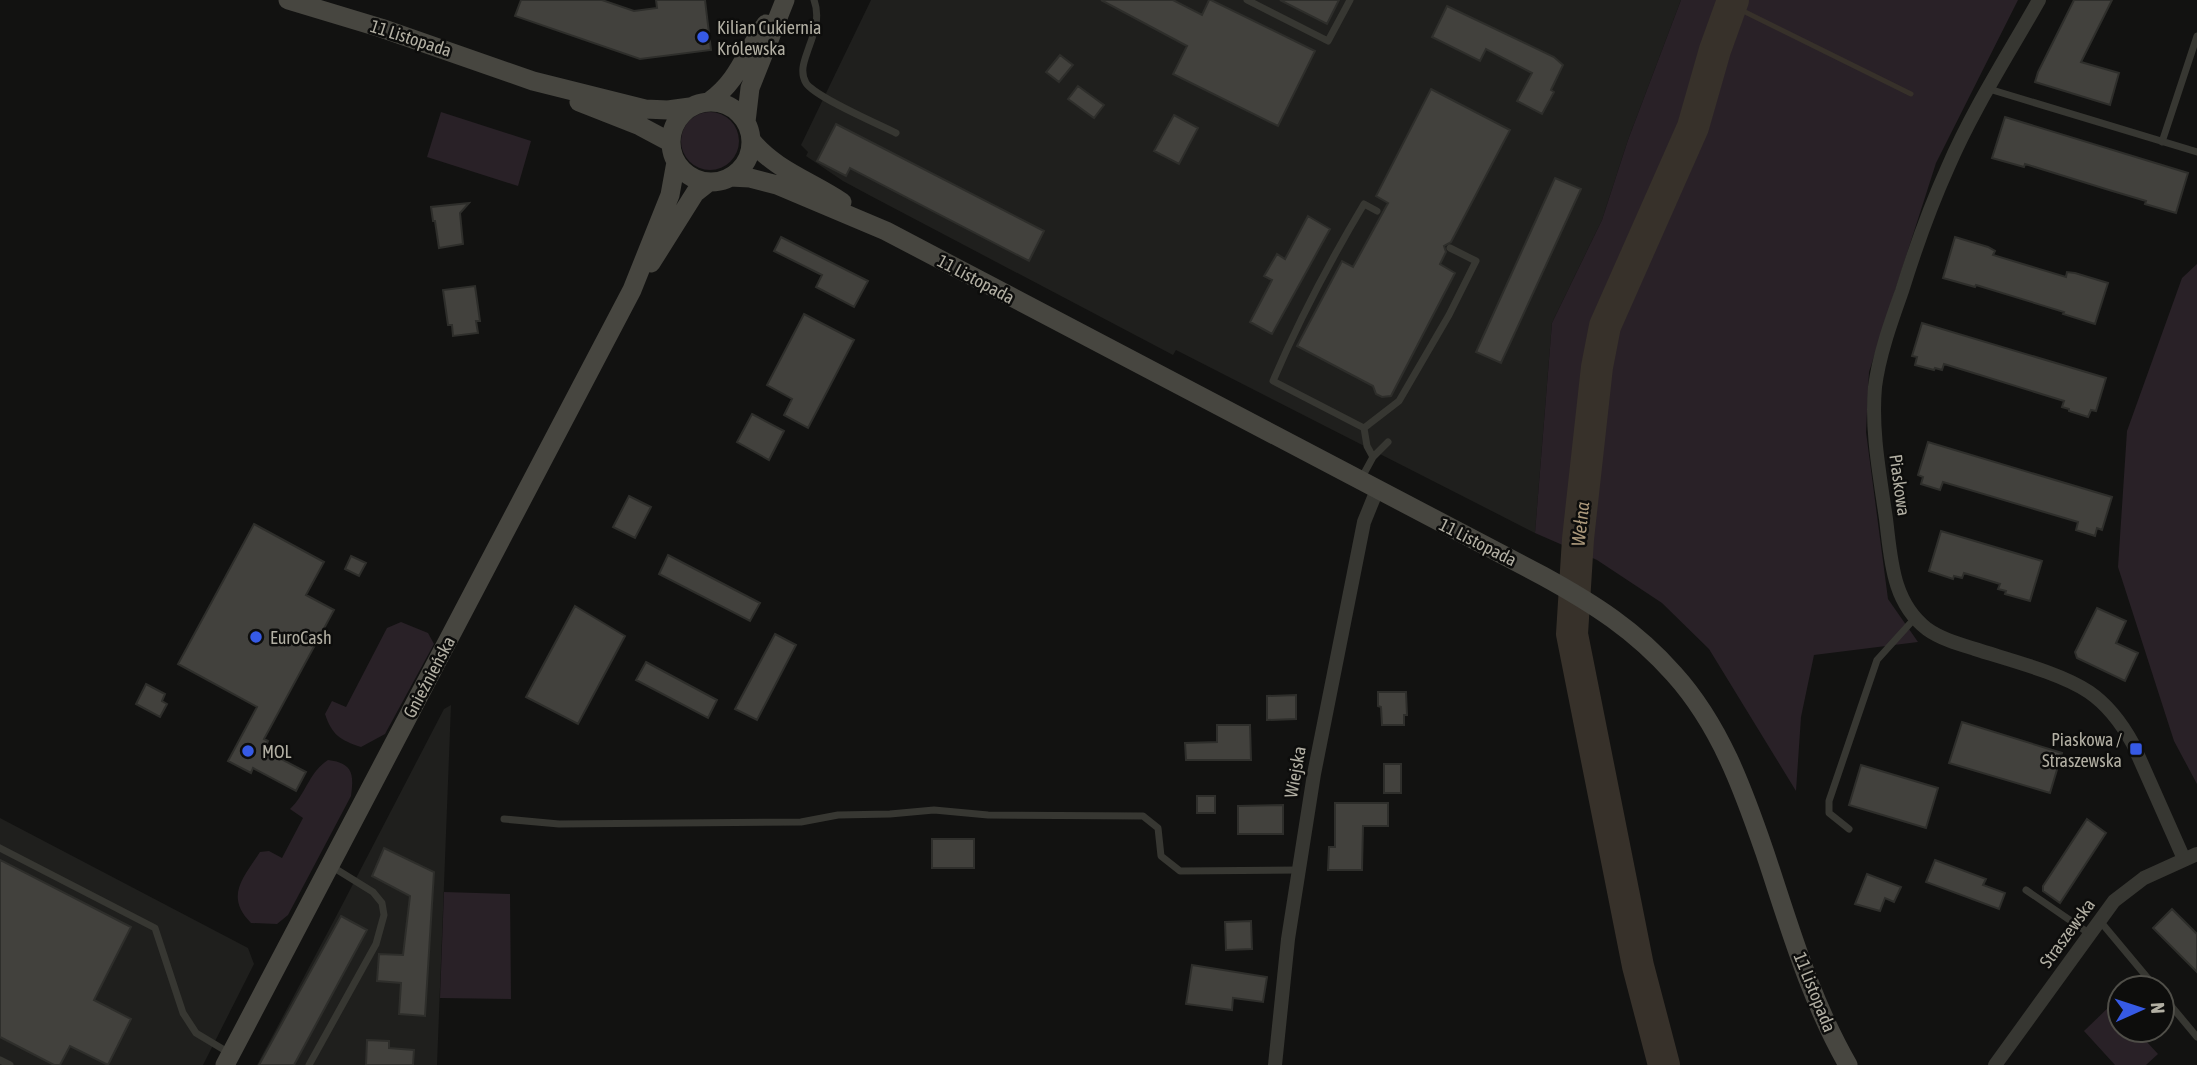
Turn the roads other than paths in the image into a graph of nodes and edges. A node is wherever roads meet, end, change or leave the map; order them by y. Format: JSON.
{"nodes":[{"id":1,"x":288,"y":0,"type":"edge"},
{"id":2,"x":785,"y":0,"type":"edge"},
{"id":3,"x":814,"y":0,"type":"edge"},
{"id":4,"x":1247,"y":0,"type":"edge"},
{"id":5,"x":1350,"y":0,"type":"edge"},
{"id":6,"x":2039,"y":0,"type":"edge"},
{"id":7,"x":2197,"y":36,"type":"edge"},
{"id":8,"x":533,"y":81,"type":"junction"},
{"id":9,"x":1989,"y":89,"type":"junction"},
{"id":10,"x":710,"y":101,"type":"junction"},
{"id":11,"x":690,"y":107,"type":"junction"},
{"id":12,"x":748,"y":132,"type":"junction"},
{"id":13,"x":896,"y":133,"type":"dead end"},
{"id":14,"x":670,"y":142,"type":"junction"},
{"id":15,"x":2162,"y":142,"type":"junction"},
{"id":16,"x":2197,"y":152,"type":"edge"},
{"id":17,"x":676,"y":162,"type":"junction"},
{"id":18,"x":730,"y":177,"type":"junction"},
{"id":19,"x":709,"y":182,"type":"junction"},
{"id":20,"x":1377,"y":211,"type":"dead end"},
{"id":21,"x":887,"y":231,"type":"junction"},
{"id":22,"x":1450,"y":248,"type":"dead end"},
{"id":23,"x":632,"y":290,"type":"junction"},
{"id":24,"x":1364,"y":428,"type":"junction"},
{"id":25,"x":1388,"y":442,"type":"dead end"},
{"id":26,"x":1373,"y":457,"type":"junction"},
{"id":27,"x":1369,"y":485,"type":"junction"},
{"id":28,"x":1915,"y":618,"type":"junction"},
{"id":29,"x":505,"y":819,"type":"dead end"},
{"id":30,"x":1849,"y":829,"type":"dead end"},
{"id":31,"x":0,"y":848,"type":"edge"},
{"id":32,"x":2190,"y":857,"type":"edge"},
{"id":33,"x":330,"y":866,"type":"junction"},
{"id":34,"x":1299,"y":870,"type":"junction"},
{"id":35,"x":2026,"y":890,"type":"dead end"},
{"id":36,"x":2100,"y":921,"type":"junction"},
{"id":37,"x":2091,"y":934,"type":"junction"},
{"id":38,"x":2144,"y":974,"type":"edge"},
{"id":39,"x":2176,"y":1012,"type":"edge"},
{"id":40,"x":2197,"y":1037,"type":"edge"},
{"id":41,"x":228,"y":1059,"type":"edge"},
{"id":42,"x":0,"y":1060,"type":"edge"},
{"id":43,"x":10,"y":1065,"type":"edge"},
{"id":44,"x":309,"y":1065,"type":"edge"},
{"id":45,"x":1275,"y":1065,"type":"edge"},
{"id":46,"x":1848,"y":1065,"type":"edge"},
{"id":47,"x":1995,"y":1065,"type":"edge"}],
"edges":[{"from":1,"to":8,"type":"main road","name":"11 Listopada"},
{"from":2,"to":10,"type":"main road"},
{"from":2,"to":12,"type":"main road"},
{"from":3,"to":13,"type":"lane"},
{"from":4,"to":5,"type":"lane"},
{"from":6,"to":9,"type":"street","name":"Piaskowa"},
{"from":7,"to":15,"type":"lane"},
{"from":8,"to":11,"type":"main road","name":"11 Listopada"},
{"from":8,"to":14,"type":"main road","name":"11 Listopada"},
{"from":9,"to":15,"type":"lane"},
{"from":9,"to":28,"type":"street","name":"Piaskowa"},
{"from":10,"to":11,"type":"main road"},
{"from":10,"to":12,"type":"main road"},
{"from":11,"to":14,"type":"main road"},
{"from":12,"to":18,"type":"main road"},
{"from":12,"to":21,"type":"main road","name":"11 Listopada"},
{"from":14,"to":17,"type":"main road"},
{"from":15,"to":16,"type":"lane"},
{"from":17,"to":19,"type":"main road"},
{"from":17,"to":23,"type":"main road","name":"Gnieźnieńska"},
{"from":18,"to":19,"type":"main road"},
{"from":18,"to":21,"type":"main road","name":"11 Listopada"},
{"from":19,"to":23,"type":"main road","name":"Gnieźnieńska"},
{"from":20,"to":24,"type":"lane"},
{"from":21,"to":27,"type":"main road","name":"11 Listopada"},
{"from":22,"to":24,"type":"lane"},
{"from":23,"to":33,"type":"main road","name":"Gnieźnieńska"},
{"from":24,"to":26,"type":"lane"},
{"from":25,"to":26,"type":"lane"},
{"from":26,"to":27,"type":"lane"},
{"from":27,"to":34,"type":"street","name":"Wiejska"},
{"from":27,"to":46,"type":"main road","name":"11 Listopada"},
{"from":28,"to":30,"type":"lane"},
{"from":28,"to":32,"type":"street","name":"Piaskowa"},
{"from":29,"to":34,"type":"lane"},
{"from":31,"to":41,"type":"lane"},
{"from":32,"to":36,"type":"street","name":"Straszewska"},
{"from":33,"to":41,"type":"main road","name":"Gnieźnieńska"},
{"from":33,"to":44,"type":"lane"},
{"from":34,"to":45,"type":"street","name":"Wiejska"},
{"from":35,"to":37,"type":"lane"},
{"from":36,"to":37,"type":"street","name":"Straszewska"},
{"from":36,"to":38,"type":"lane"},
{"from":37,"to":47,"type":"street","name":"Straszewska"},
{"from":39,"to":40,"type":"lane"},
{"from":42,"to":43,"type":"lane"}]}
